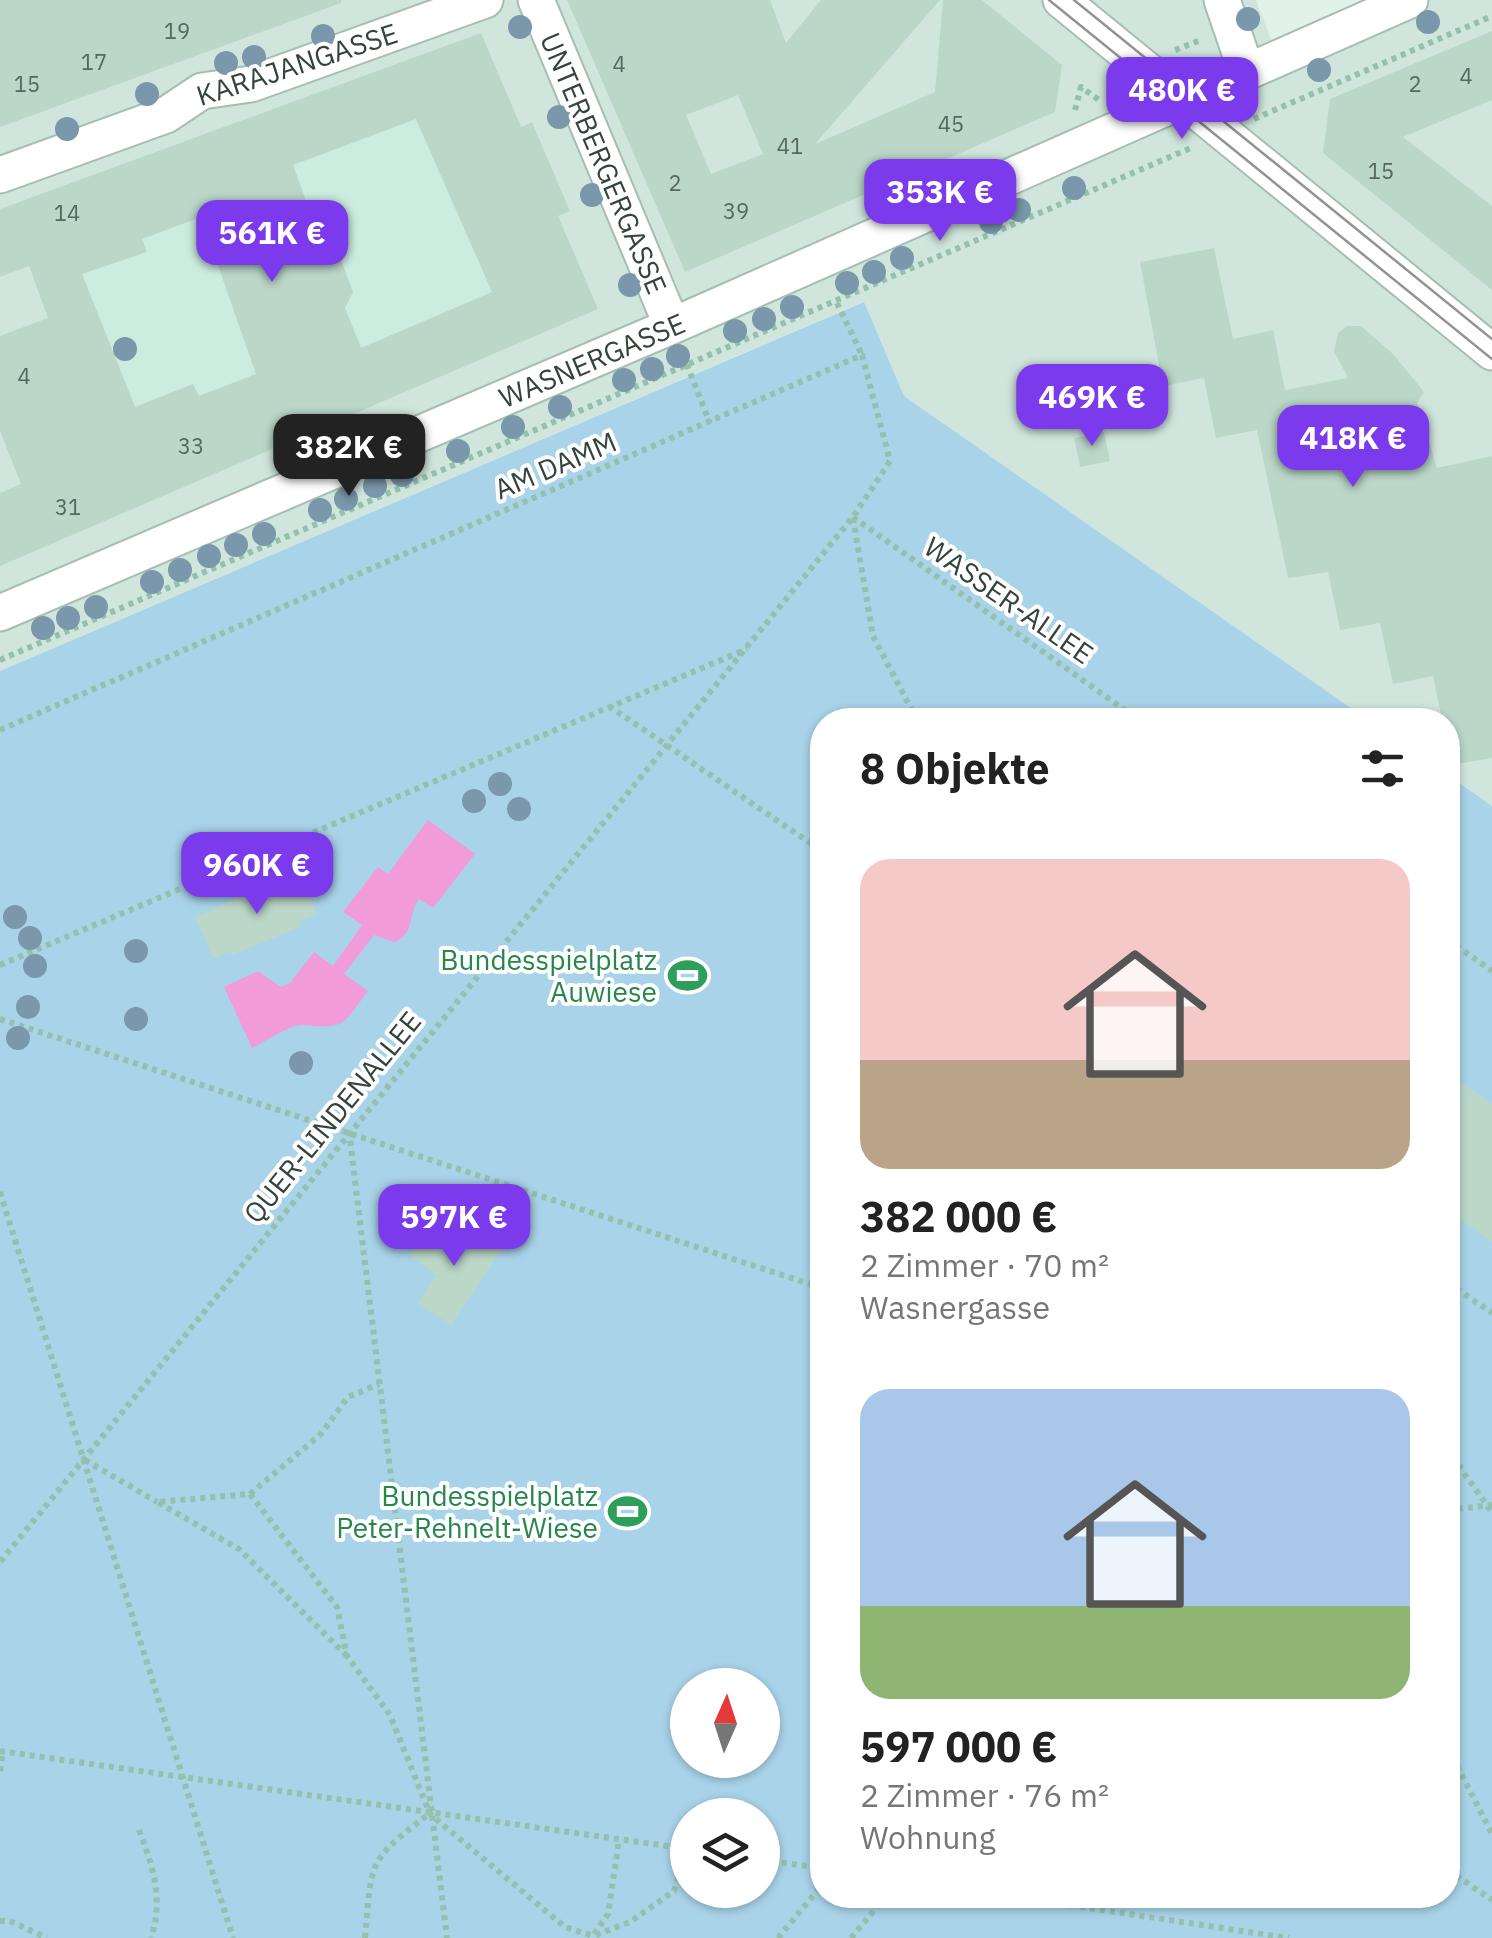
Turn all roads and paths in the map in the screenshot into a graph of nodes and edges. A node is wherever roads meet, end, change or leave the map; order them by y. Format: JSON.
{"nodes":[{"id":1,"x":485,"y":0,"type":"edge"},
{"id":2,"x":536,"y":0,"type":"edge"},
{"id":3,"x":1061,"y":0,"type":"edge"},
{"id":4,"x":1222,"y":0,"type":"edge"},
{"id":5,"x":1410,"y":0,"type":"edge"},
{"id":6,"x":1492,"y":16,"type":"edge"},
{"id":7,"x":1246,"y":70,"type":"junction"},
{"id":8,"x":1181,"y":99,"type":"junction"},
{"id":9,"x":1224,"y":132,"type":"junction"},
{"id":10,"x":1177,"y":156,"type":"dead end"},
{"id":11,"x":0,"y":175,"type":"edge"},
{"id":12,"x":837,"y":303,"type":"junction"},
{"id":13,"x":672,"y":326,"type":"junction"},
{"id":14,"x":1490,"y":348,"type":"edge"},
{"id":15,"x":862,"y":355,"type":"junction"},
{"id":16,"x":688,"y":367,"type":"junction"},
{"id":17,"x":710,"y":423,"type":"junction"},
{"id":18,"x":853,"y":517,"type":"junction"},
{"id":19,"x":0,"y":613,"type":"edge"},
{"id":20,"x":748,"y":648,"type":"junction"},
{"id":21,"x":0,"y":660,"type":"edge"},
{"id":22,"x":608,"y":706,"type":"junction"},
{"id":23,"x":911,"y":708,"type":"edge"},
{"id":24,"x":1122,"y":708,"type":"edge"},
{"id":25,"x":0,"y":730,"type":"edge"},
{"id":26,"x":670,"y":745,"type":"junction"},
{"id":27,"x":810,"y":844,"type":"edge"},
{"id":28,"x":1460,"y":949,"type":"edge"},
{"id":29,"x":0,"y":965,"type":"edge"},
{"id":30,"x":1492,"y":972,"type":"edge"},
{"id":31,"x":0,"y":1018,"type":"edge"},
{"id":32,"x":349,"y":1130,"type":"junction"},
{"id":33,"x":0,"y":1192,"type":"edge"},
{"id":34,"x":810,"y":1284,"type":"edge"},
{"id":35,"x":1460,"y":1290,"type":"edge"},
{"id":36,"x":1491,"y":1309,"type":"edge"},
{"id":37,"x":379,"y":1384,"type":"junction"},
{"id":38,"x":85,"y":1460,"type":"junction"},
{"id":39,"x":1460,"y":1467,"type":"edge"},
{"id":40,"x":250,"y":1494,"type":"junction"},
{"id":41,"x":157,"y":1502,"type":"junction"},
{"id":42,"x":1490,"y":1508,"type":"edge"},
{"id":43,"x":1460,"y":1509,"type":"edge"},
{"id":44,"x":0,"y":1562,"type":"edge"},
{"id":45,"x":348,"y":1656,"type":"junction"},
{"id":46,"x":1,"y":1751,"type":"edge"},
{"id":47,"x":0,"y":1771,"type":"edge"},
{"id":48,"x":1460,"y":1771,"type":"edge"},
{"id":49,"x":184,"y":1777,"type":"junction"},
{"id":50,"x":430,"y":1814,"type":"junction"},
{"id":51,"x":139,"y":1830,"type":"dead end"},
{"id":52,"x":1492,"y":1834,"type":"edge"},
{"id":53,"x":619,"y":1840,"type":"junction"},
{"id":54,"x":670,"y":1847,"type":"edge"},
{"id":55,"x":780,"y":1862,"type":"edge"},
{"id":56,"x":810,"y":1866,"type":"edge"},
{"id":57,"x":1460,"y":1878,"type":"edge"},
{"id":58,"x":670,"y":1894,"type":"edge"},
{"id":59,"x":810,"y":1899,"type":"edge"},
{"id":60,"x":1492,"y":1900,"type":"edge"},
{"id":61,"x":876,"y":1908,"type":"edge"},
{"id":62,"x":1090,"y":1908,"type":"edge"},
{"id":63,"x":0,"y":1921,"type":"edge"},
{"id":64,"x":593,"y":1937,"type":"edge"},
{"id":65,"x":48,"y":1938,"type":"edge"},
{"id":66,"x":151,"y":1938,"type":"edge"},
{"id":67,"x":233,"y":1938,"type":"edge"},
{"id":68,"x":365,"y":1938,"type":"edge"},
{"id":69,"x":446,"y":1938,"type":"edge"},
{"id":70,"x":778,"y":1938,"type":"edge"},
{"id":71,"x":850,"y":1938,"type":"edge"},
{"id":72,"x":1289,"y":1938,"type":"edge"}],
"edges":[{"from":1,"to":11,"type":"street","name":"KARAJANGASSE"},
{"from":2,"to":13,"type":"street","name":"UNTERBERGERGASSE"},
{"from":3,"to":8,"type":"street"},
{"from":4,"to":7,"type":"street"},
{"from":5,"to":7,"type":"street","name":"WASNERGASSE"},
{"from":6,"to":9,"type":"path"},
{"from":7,"to":8,"type":"street","name":"WASNERGASSE"},
{"from":8,"to":9,"type":"street"},
{"from":8,"to":13,"type":"street","name":"WASNERGASSE"},
{"from":9,"to":14,"type":"street"},
{"from":10,"to":12,"type":"path"},
{"from":12,"to":15,"type":"path"},
{"from":12,"to":16,"type":"path"},
{"from":13,"to":19,"type":"street","name":"WASNERGASSE"},
{"from":15,"to":17,"type":"path","name":"AM DAMM"},
{"from":15,"to":18,"type":"path","name":"QUER-LINDENALLEE"},
{"from":16,"to":17,"type":"path"},
{"from":16,"to":21,"type":"path"},
{"from":17,"to":25,"type":"path","name":"AM DAMM"},
{"from":18,"to":20,"type":"path","name":"QUER-LINDENALLEE"},
{"from":18,"to":23,"type":"path"},
{"from":18,"to":24,"type":"path","name":"WASSER-ALLEE"},
{"from":20,"to":22,"type":"path"},
{"from":20,"to":26,"type":"path","name":"QUER-LINDENALLEE"},
{"from":22,"to":26,"type":"path"},
{"from":22,"to":29,"type":"path"},
{"from":26,"to":27,"type":"path"},
{"from":26,"to":32,"type":"path","name":"QUER-LINDENALLEE"},
{"from":28,"to":30,"type":"path"},
{"from":31,"to":32,"type":"path"},
{"from":32,"to":34,"type":"path"},
{"from":32,"to":37,"type":"path"},
{"from":32,"to":38,"type":"path","name":"QUER-LINDENALLEE"},
{"from":33,"to":38,"type":"path"},
{"from":35,"to":36,"type":"path"},
{"from":37,"to":40,"type":"path"},
{"from":37,"to":50,"type":"path"},
{"from":38,"to":41,"type":"path"},
{"from":38,"to":44,"type":"path","name":"QUER-LINDENALLEE"},
{"from":38,"to":49,"type":"path"},
{"from":39,"to":42,"type":"path"},
{"from":40,"to":41,"type":"path"},
{"from":40,"to":45,"type":"path"},
{"from":41,"to":45,"type":"path"},
{"from":42,"to":43,"type":"path"},
{"from":45,"to":50,"type":"path"},
{"from":46,"to":47,"type":"path"},
{"from":46,"to":49,"type":"path"},
{"from":48,"to":52,"type":"path"},
{"from":49,"to":50,"type":"path"},
{"from":49,"to":67,"type":"path"},
{"from":50,"to":53,"type":"path"},
{"from":50,"to":64,"type":"path"},
{"from":50,"to":68,"type":"path"},
{"from":50,"to":69,"type":"path"},
{"from":51,"to":66,"type":"path"},
{"from":53,"to":54,"type":"path"},
{"from":53,"to":64,"type":"path"},
{"from":55,"to":56,"type":"path"},
{"from":57,"to":60,"type":"path"},
{"from":58,"to":64,"type":"path"},
{"from":59,"to":70,"type":"path"},
{"from":61,"to":71,"type":"path"},
{"from":62,"to":72,"type":"path"},
{"from":63,"to":65,"type":"path"}]}
